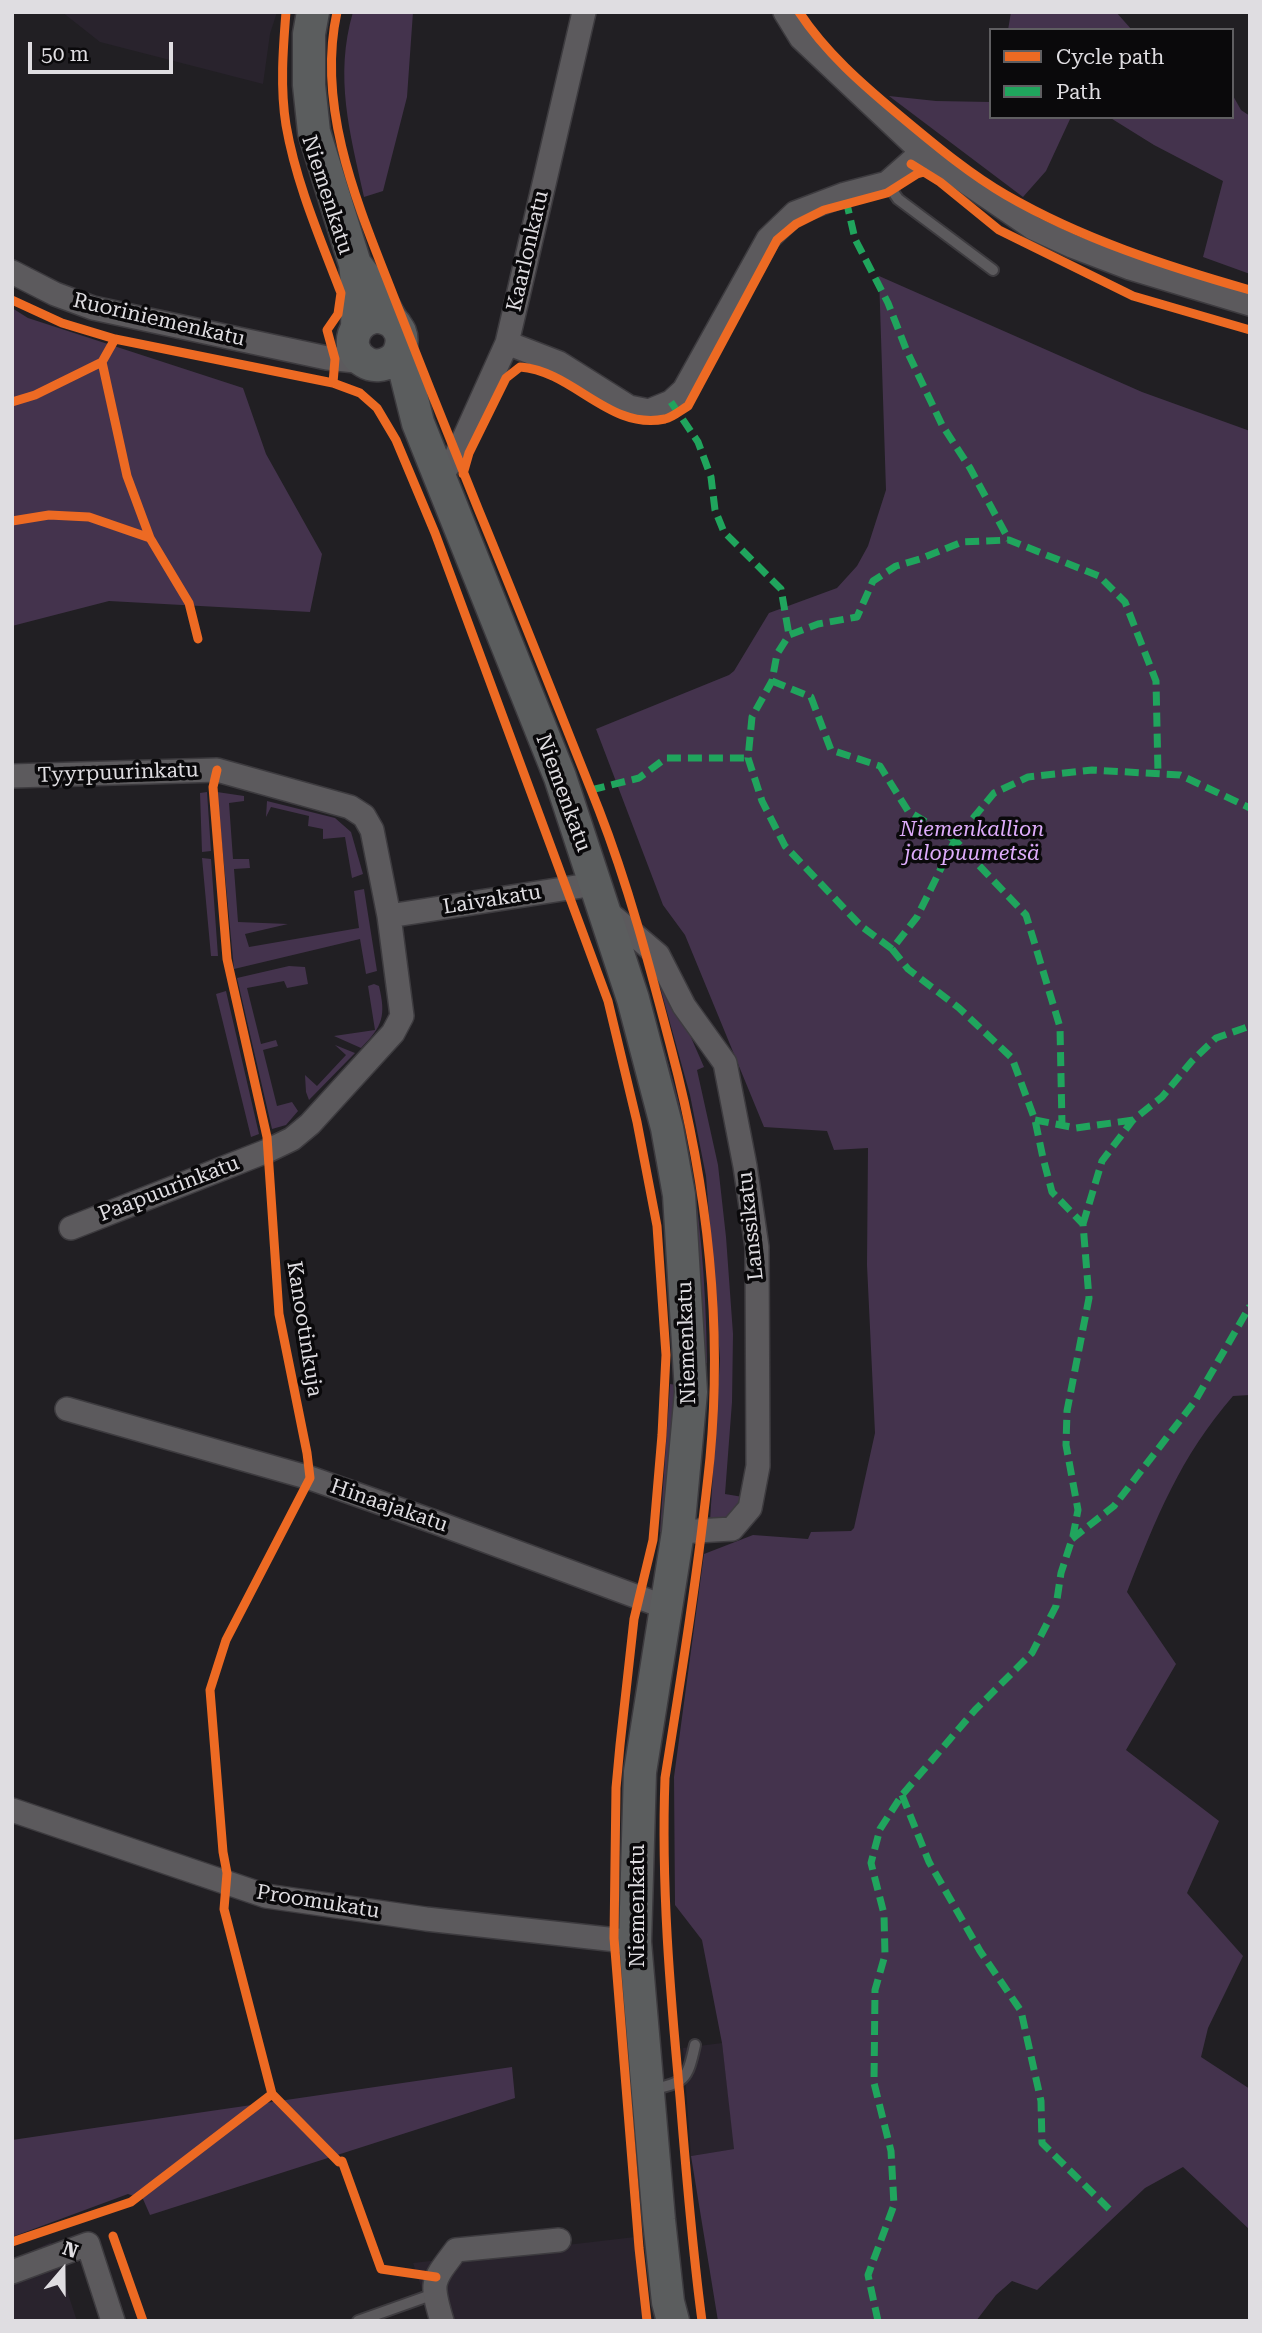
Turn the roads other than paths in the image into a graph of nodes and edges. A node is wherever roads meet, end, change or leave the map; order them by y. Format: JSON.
{"nodes":[{"id":1,"x":313,"y":12,"type":"edge"},
{"id":2,"x":584,"y":12,"type":"edge"},
{"id":3,"x":785,"y":12,"type":"edge"},
{"id":4,"x":922,"y":152,"type":"junction"},
{"id":5,"x":887,"y":183,"type":"junction"},
{"id":6,"x":993,"y":270,"type":"dead end"},
{"id":7,"x":12,"y":272,"type":"edge"},
{"id":8,"x":1250,"y":303,"type":"edge"},
{"id":9,"x":507,"y":343,"type":"junction"},
{"id":10,"x":374,"y":345,"type":"junction"},
{"id":11,"x":439,"y":477,"type":"junction"},
{"id":12,"x":12,"y":776,"type":"edge"},
{"id":13,"x":599,"y":896,"type":"junction"},
{"id":14,"x":389,"y":916,"type":"junction"},
{"id":15,"x":71,"y":1228,"type":"dead end"},
{"id":16,"x":67,"y":1409,"type":"dead end"},
{"id":17,"x":678,"y":1532,"type":"junction"},
{"id":18,"x":665,"y":1607,"type":"junction"},
{"id":19,"x":12,"y":1810,"type":"edge"},
{"id":20,"x":635,"y":1942,"type":"junction"},
{"id":21,"x":695,"y":2045,"type":"dead end"},
{"id":22,"x":648,"y":2091,"type":"junction"},
{"id":23,"x":559,"y":2239,"type":"dead end"},
{"id":24,"x":12,"y":2272,"type":"edge"},
{"id":25,"x":434,"y":2294,"type":"junction"},
{"id":26,"x":670,"y":2315,"type":"edge"},
{"id":27,"x":113,"y":2321,"type":"edge"},
{"id":28,"x":358,"y":2321,"type":"edge"},
{"id":29,"x":442,"y":2321,"type":"edge"}],
"edges":[{"from":1,"to":10,"type":"street","name":"Niemenkatu"},
{"from":2,"to":9,"type":"street","name":"Kaarlonkatu"},
{"from":3,"to":4,"type":"street"},
{"from":4,"to":5,"type":"street"},
{"from":4,"to":8,"type":"street"},
{"from":5,"to":6,"type":"lane"},
{"from":5,"to":9,"type":"street"},
{"from":7,"to":10,"type":"street","name":"Ruoriniemenkatu"},
{"from":9,"to":11,"type":"street","name":"Kaarlonkatu"},
{"from":10,"to":11,"type":"street","name":"Niemenkatu"},
{"from":11,"to":13,"type":"street","name":"Niemenkatu"},
{"from":12,"to":14,"type":"street","name":"Tyyrpuurinkatu"},
{"from":13,"to":14,"type":"street","name":"Laivakatu"},
{"from":13,"to":17,"type":"street","name":"Niemenkatu"},
{"from":13,"to":17,"type":"street","name":"Lanssikatu"},
{"from":14,"to":15,"type":"street","name":"Paapuurinkatu"},
{"from":16,"to":18,"type":"street","name":"Hinaajakatu"},
{"from":17,"to":18,"type":"street","name":"Niemenkatu"},
{"from":18,"to":20,"type":"street","name":"Niemenkatu"},
{"from":19,"to":20,"type":"street","name":"Proomukatu"},
{"from":20,"to":22,"type":"street","name":"Niemenkatu"},
{"from":21,"to":22,"type":"lane"},
{"from":22,"to":26,"type":"street","name":"Niemenkatu"},
{"from":23,"to":25,"type":"street"},
{"from":24,"to":27,"type":"street"},
{"from":25,"to":28,"type":"lane"},
{"from":25,"to":29,"type":"street"}]}
